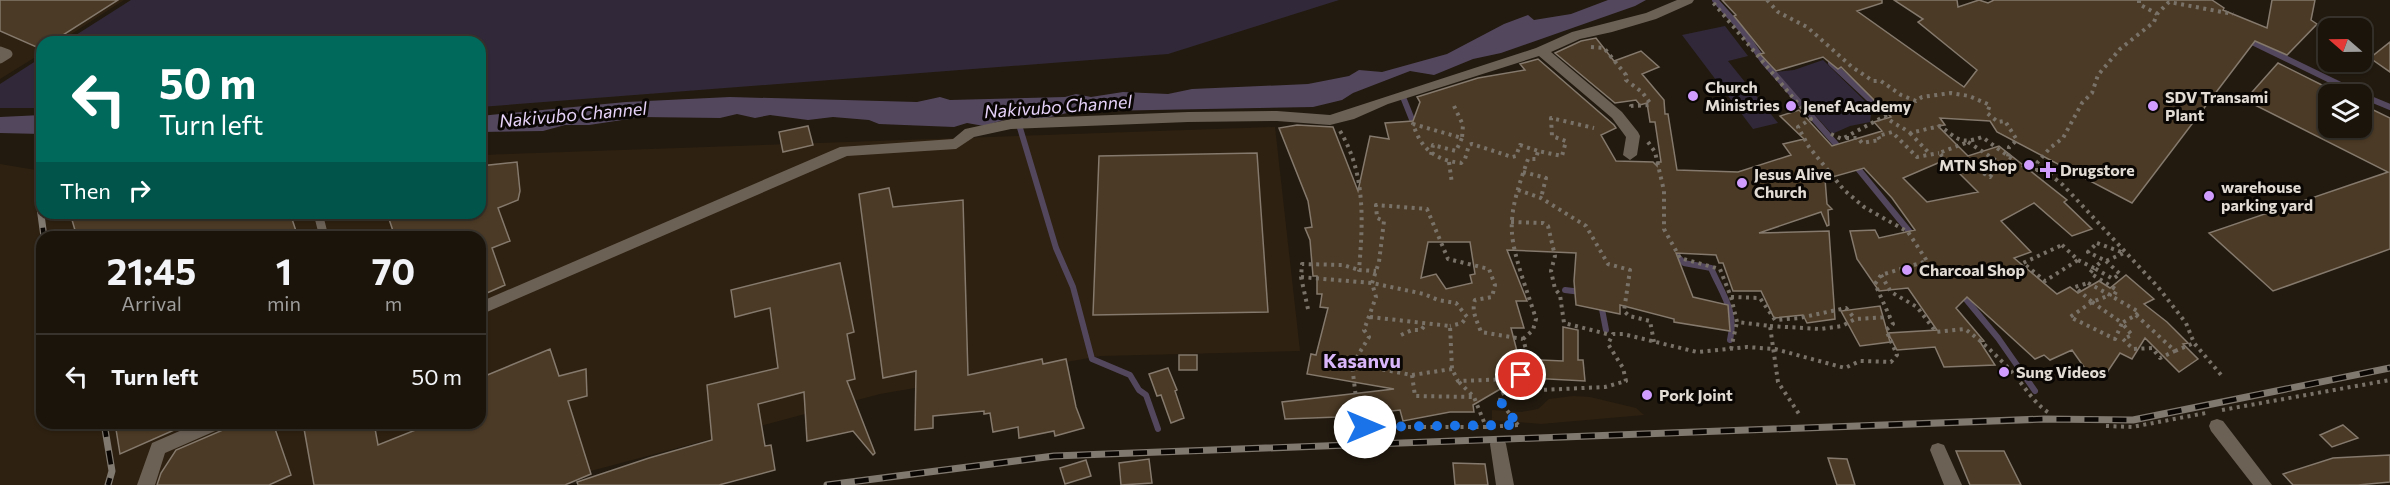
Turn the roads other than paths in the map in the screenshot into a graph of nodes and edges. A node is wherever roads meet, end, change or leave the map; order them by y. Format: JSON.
{"nodes":[{"id":1,"x":1688,"y":0,"type":"edge"},
{"id":2,"x":0,"y":51,"type":"edge"},
{"id":3,"x":1541,"y":51,"type":"junction"},
{"id":4,"x":0,"y":59,"type":"edge"},
{"id":5,"x":1630,"y":155,"type":"dead end"},
{"id":6,"x":486,"y":306,"type":"edge"},
{"id":7,"x":2217,"y":426,"type":"dead end"},
{"id":8,"x":202,"y":429,"type":"edge"},
{"id":9,"x":1498,"y":444,"type":"dead end"},
{"id":10,"x":1938,"y":450,"type":"dead end"},
{"id":11,"x":146,"y":485,"type":"edge"},
{"id":12,"x":1505,"y":485,"type":"edge"},
{"id":13,"x":1953,"y":485,"type":"edge"},
{"id":14,"x":2263,"y":485,"type":"edge"}],
"edges":[{"from":1,"to":3,"type":"street"},
{"from":2,"to":4,"type":"lane"},
{"from":3,"to":5,"type":"street"},
{"from":3,"to":6,"type":"street"},
{"from":7,"to":14,"type":"street"},
{"from":8,"to":11,"type":"street"},
{"from":9,"to":12,"type":"street"},
{"from":10,"to":13,"type":"street"}]}
